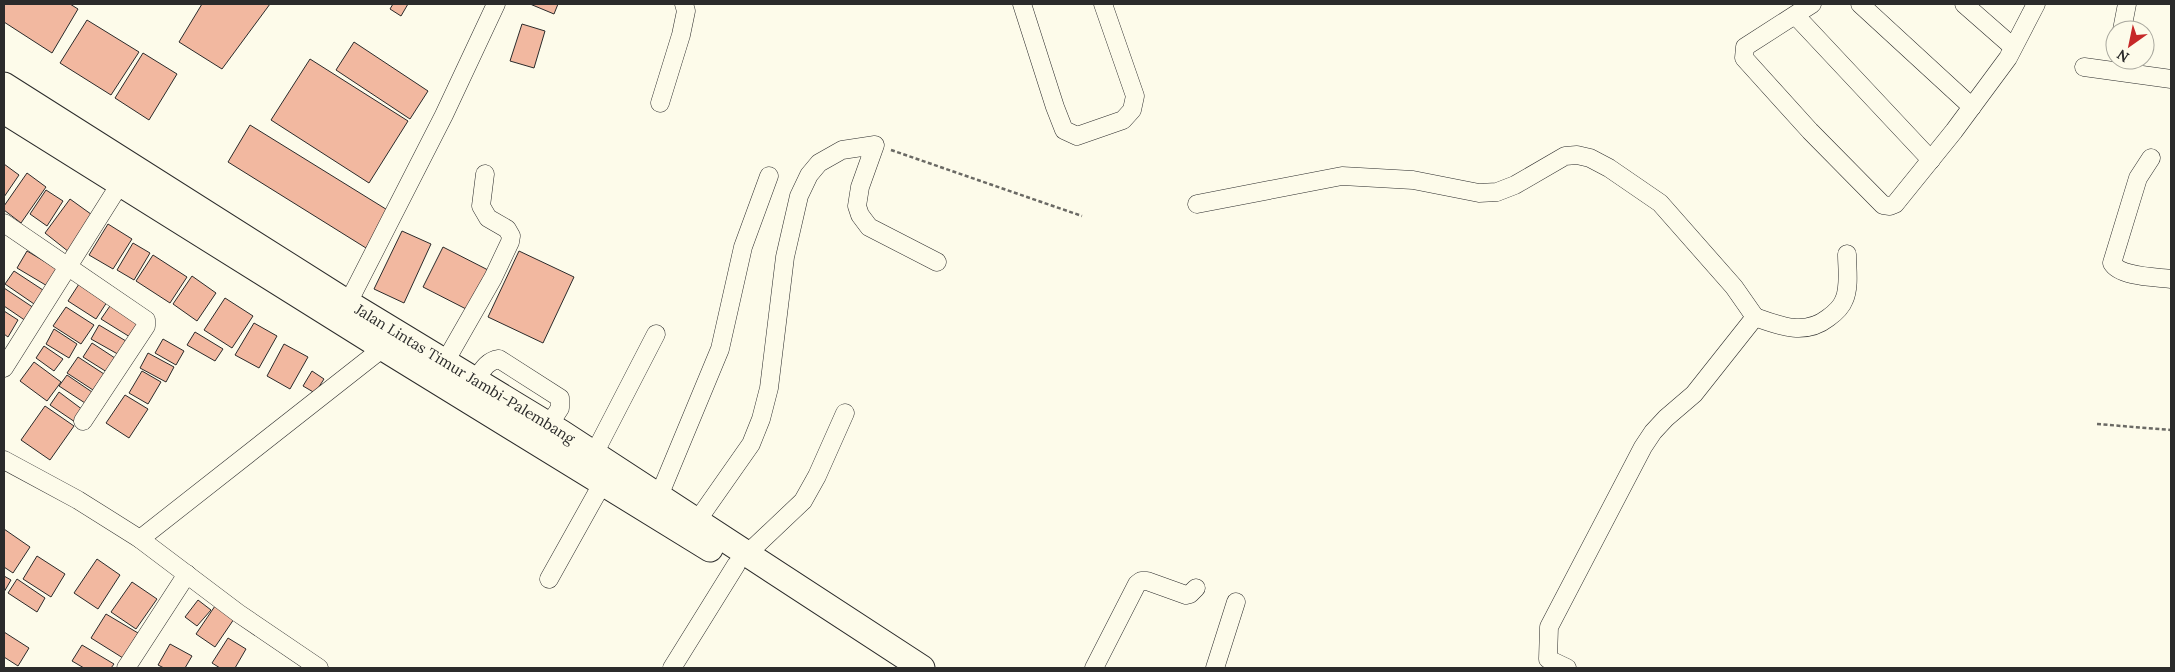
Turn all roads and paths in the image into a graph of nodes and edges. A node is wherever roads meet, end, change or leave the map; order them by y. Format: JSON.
{"nodes":[{"id":1,"x":496,"y":4,"type":"edge"},
{"id":2,"x":684,"y":4,"type":"edge"},
{"id":3,"x":1022,"y":4,"type":"edge"},
{"id":4,"x":1104,"y":4,"type":"edge"},
{"id":5,"x":1812,"y":4,"type":"edge"},
{"id":6,"x":1860,"y":4,"type":"edge"},
{"id":7,"x":1964,"y":4,"type":"edge"},
{"id":8,"x":2036,"y":4,"type":"edge"},
{"id":9,"x":2126,"y":4,"type":"edge"},
{"id":10,"x":1796,"y":16,"type":"junction"},
{"id":11,"x":2124,"y":20,"type":"edge"},
{"id":12,"x":2013,"y":47,"type":"junction"},
{"id":13,"x":2105,"y":66,"type":"edge"},
{"id":14,"x":2084,"y":68,"type":"dead end"},
{"id":15,"x":2135,"y":70,"type":"edge"},
{"id":16,"x":2171,"y":79,"type":"edge"},
{"id":17,"x":4,"y":85,"type":"edge"},
{"id":18,"x":660,"y":103,"type":"dead end"},
{"id":19,"x":1972,"y":107,"type":"junction"},
{"id":20,"x":4,"y":111,"type":"edge"},
{"id":21,"x":875,"y":145,"type":"junction"},
{"id":22,"x":2152,"y":158,"type":"dead end"},
{"id":23,"x":1931,"y":160,"type":"junction"},
{"id":24,"x":485,"y":174,"type":"dead end"},
{"id":25,"x":769,"y":176,"type":"dead end"},
{"id":26,"x":120,"y":184,"type":"junction"},
{"id":27,"x":1197,"y":204,"type":"dead end"},
{"id":28,"x":1082,"y":216,"type":"dead end"},
{"id":29,"x":4,"y":223,"type":"edge"},
{"id":30,"x":1847,"y":254,"type":"dead end"},
{"id":31,"x":937,"y":262,"type":"dead end"},
{"id":32,"x":68,"y":265,"type":"junction"},
{"id":33,"x":2171,"y":279,"type":"edge"},
{"id":34,"x":348,"y":303,"type":"junction"},
{"id":35,"x":1755,"y":317,"type":"junction"},
{"id":36,"x":656,"y":334,"type":"dead end"},
{"id":37,"x":382,"y":348,"type":"junction"},
{"id":38,"x":445,"y":362,"type":"junction"},
{"id":39,"x":4,"y":368,"type":"edge"},
{"id":40,"x":475,"y":381,"type":"junction"},
{"id":41,"x":845,"y":412,"type":"dead end"},
{"id":42,"x":519,"y":419,"type":"junction"},
{"id":43,"x":83,"y":421,"type":"dead end"},
{"id":44,"x":2097,"y":424,"type":"dead end"},
{"id":45,"x":549,"y":425,"type":"junction"},
{"id":46,"x":2171,"y":430,"type":"edge"},
{"id":47,"x":594,"y":454,"type":"junction"},
{"id":48,"x":6,"y":465,"type":"edge"},
{"id":49,"x":602,"y":484,"type":"junction"},
{"id":50,"x":659,"y":496,"type":"junction"},
{"id":51,"x":697,"y":521,"type":"junction"},
{"id":52,"x":140,"y":539,"type":"junction"},
{"id":53,"x":742,"y":559,"type":"junction"},
{"id":54,"x":187,"y":574,"type":"junction"},
{"id":55,"x":549,"y":579,"type":"dead end"},
{"id":56,"x":1196,"y":588,"type":"dead end"},
{"id":57,"x":1236,"y":602,"type":"dead end"},
{"id":58,"x":1546,"y":663,"type":"edge"},
{"id":59,"x":126,"y":668,"type":"edge"},
{"id":60,"x":319,"y":668,"type":"edge"},
{"id":61,"x":672,"y":668,"type":"edge"},
{"id":62,"x":898,"y":668,"type":"edge"},
{"id":63,"x":922,"y":668,"type":"edge"},
{"id":64,"x":1094,"y":668,"type":"edge"},
{"id":65,"x":1215,"y":668,"type":"edge"},
{"id":66,"x":1567,"y":668,"type":"edge"}],
"edges":[{"from":1,"to":34,"type":"street"},
{"from":2,"to":18,"type":"street"},
{"from":3,"to":4,"type":"street"},
{"from":5,"to":10,"type":"street"},
{"from":6,"to":19,"type":"street"},
{"from":7,"to":12,"type":"street"},
{"from":8,"to":12,"type":"street"},
{"from":9,"to":11,"type":"street"},
{"from":10,"to":23,"type":"street"},
{"from":10,"to":23,"type":"street"},
{"from":12,"to":19,"type":"street"},
{"from":13,"to":14,"type":"street"},
{"from":15,"to":16,"type":"street"},
{"from":17,"to":34,"type":"highway","name":"Jalan Lintas Timur Jambi-Palembang"},
{"from":19,"to":23,"type":"street"},
{"from":20,"to":26,"type":"highway","name":"Jalan Lintas Timur Jambi-Palembang"},
{"from":21,"to":28,"type":"path"},
{"from":21,"to":31,"type":"street"},
{"from":21,"to":51,"type":"street"},
{"from":22,"to":33,"type":"street"},
{"from":24,"to":38,"type":"street"},
{"from":25,"to":50,"type":"street"},
{"from":26,"to":32,"type":"street"},
{"from":26,"to":37,"type":"highway","name":"Jalan Lintas Timur Jambi-Palembang"},
{"from":27,"to":35,"type":"street"},
{"from":29,"to":32,"type":"street"},
{"from":30,"to":35,"type":"street"},
{"from":32,"to":39,"type":"street"},
{"from":32,"to":43,"type":"street"},
{"from":34,"to":38,"type":"highway","name":"Jalan Lintas Timur Jambi-Palembang"},
{"from":35,"to":58,"type":"street"},
{"from":36,"to":47,"type":"street"},
{"from":37,"to":42,"type":"highway","name":"Jalan Lintas Timur Jambi-Palembang"},
{"from":37,"to":52,"type":"street"},
{"from":38,"to":40,"type":"highway","name":"Jalan Lintas Timur Jambi-Palembang"},
{"from":40,"to":42,"type":"highway","name":"Jalan Lintas Timur Jambi-Palembang"},
{"from":40,"to":45,"type":"street"},
{"from":41,"to":53,"type":"street"},
{"from":42,"to":45,"type":"highway","name":"Jalan Lintas Timur Jambi-Palembang"},
{"from":42,"to":49,"type":"highway","name":"Jalan Lintas Timur Jambi-Palembang"},
{"from":44,"to":46,"type":"path"},
{"from":45,"to":47,"type":"highway","name":"Jalan Lintas Timur Jambi-Palembang"},
{"from":47,"to":50,"type":"highway","name":"Jalan Lintas Timur Jambi-Palembang"},
{"from":48,"to":52,"type":"street"},
{"from":49,"to":53,"type":"highway","name":"Jalan Lintas Timur Jambi-Palembang"},
{"from":49,"to":55,"type":"street"},
{"from":50,"to":51,"type":"highway","name":"Jalan Lintas Timur Jambi-Palembang"},
{"from":51,"to":53,"type":"highway","name":"Jalan Lintas Timur Jambi-Palembang"},
{"from":52,"to":54,"type":"street"},
{"from":53,"to":61,"type":"street"},
{"from":53,"to":62,"type":"highway","name":"Jalan Lintas Timur Jambi-Palembang"},
{"from":53,"to":63,"type":"highway","name":"Jalan Lintas Timur Jambi-Palembang"},
{"from":54,"to":59,"type":"street"},
{"from":54,"to":60,"type":"street"},
{"from":56,"to":64,"type":"street"},
{"from":57,"to":65,"type":"street"},
{"from":58,"to":66,"type":"street"}]}
